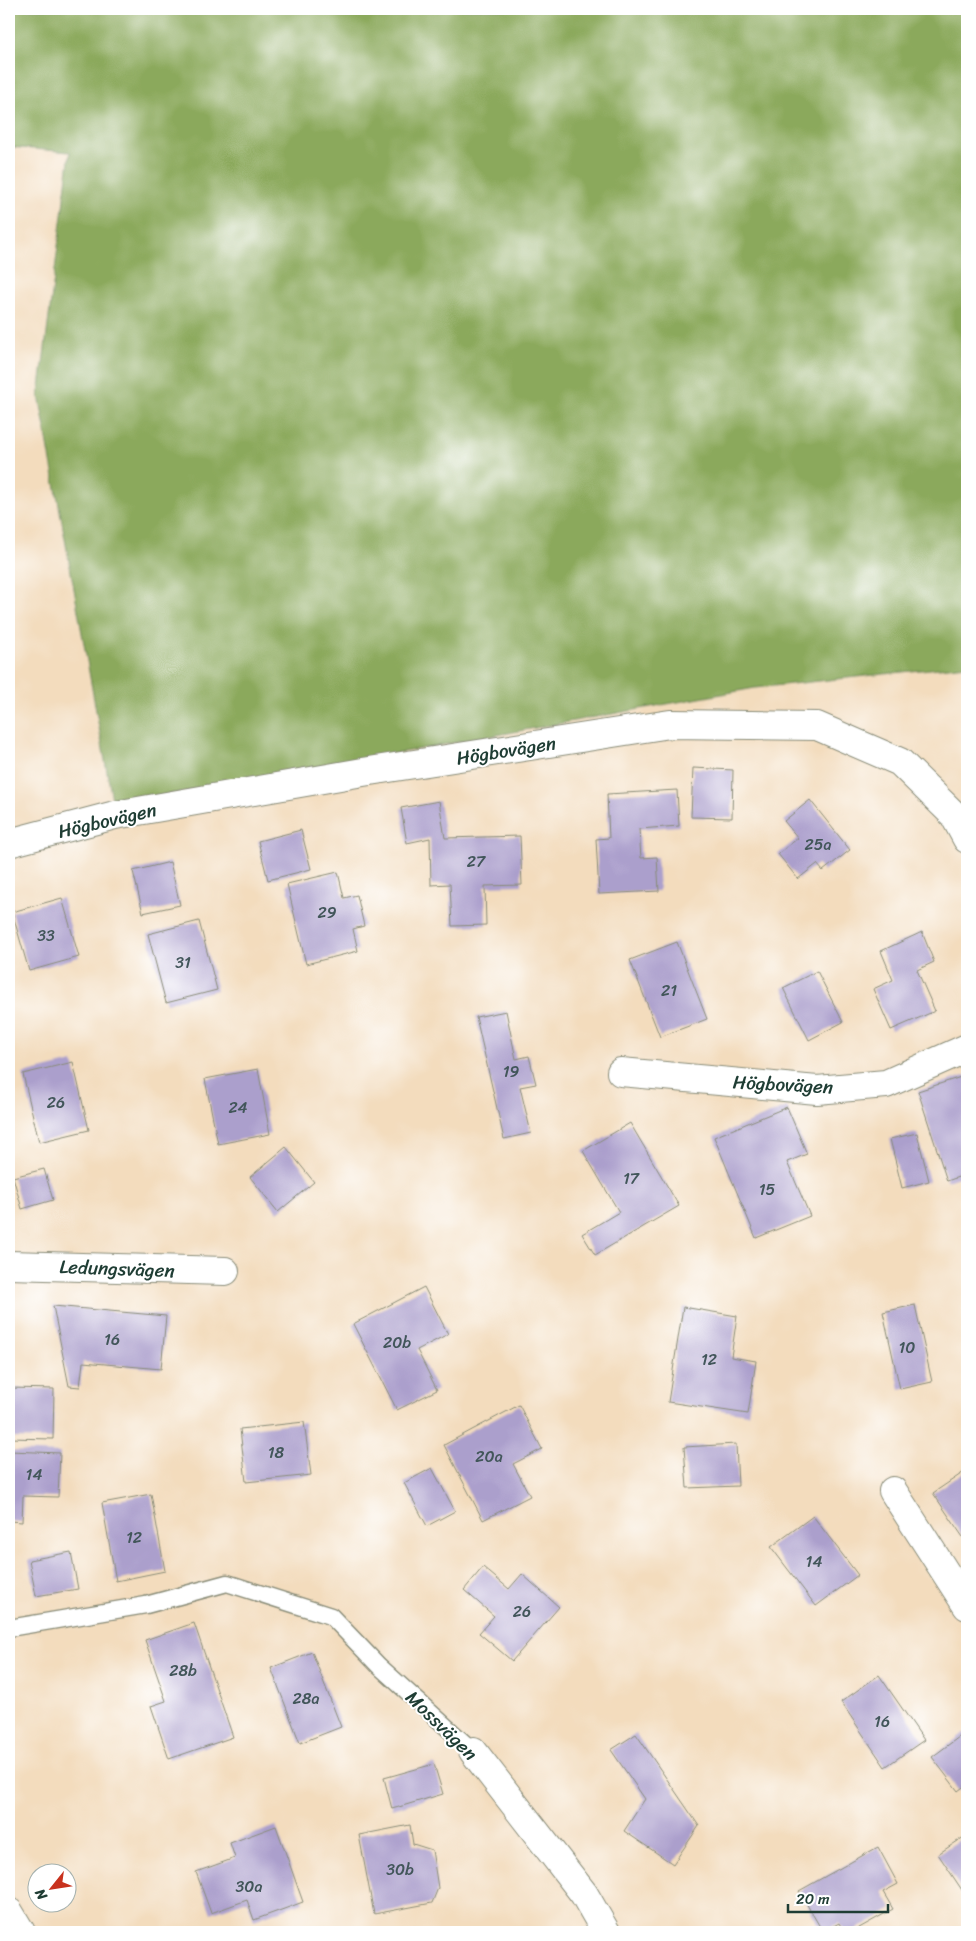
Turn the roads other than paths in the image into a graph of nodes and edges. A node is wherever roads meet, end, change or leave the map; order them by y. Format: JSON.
{"nodes":[{"id":1,"x":967,"y":839,"type":"edge"},
{"id":2,"x":9,"y":843,"type":"edge"},
{"id":3,"x":967,"y":1048,"type":"edge"},
{"id":4,"x":621,"y":1072,"type":"dead end"},
{"id":5,"x":9,"y":1264,"type":"edge"},
{"id":6,"x":225,"y":1271,"type":"dead end"},
{"id":7,"x":893,"y":1491,"type":"dead end"},
{"id":8,"x":967,"y":1606,"type":"edge"},
{"id":9,"x":9,"y":1628,"type":"edge"},
{"id":10,"x":473,"y":1751,"type":"joint"},
{"id":11,"x":9,"y":1912,"type":"edge"},
{"id":12,"x":21,"y":1932,"type":"edge"},
{"id":13,"x":606,"y":1932,"type":"edge"}],
"edges":[{"from":1,"to":2,"type":"street","name":"Högbovägen"},
{"from":3,"to":4,"type":"street","name":"Högbovägen"},
{"from":5,"to":6,"type":"street","name":"Ledungsvägen"},
{"from":7,"to":8,"type":"street"},
{"from":9,"to":10,"type":"lane","name":"Mossvägen"},
{"from":10,"to":13,"type":"street","name":"Mossvägen"},
{"from":11,"to":12,"type":"street"}]}
